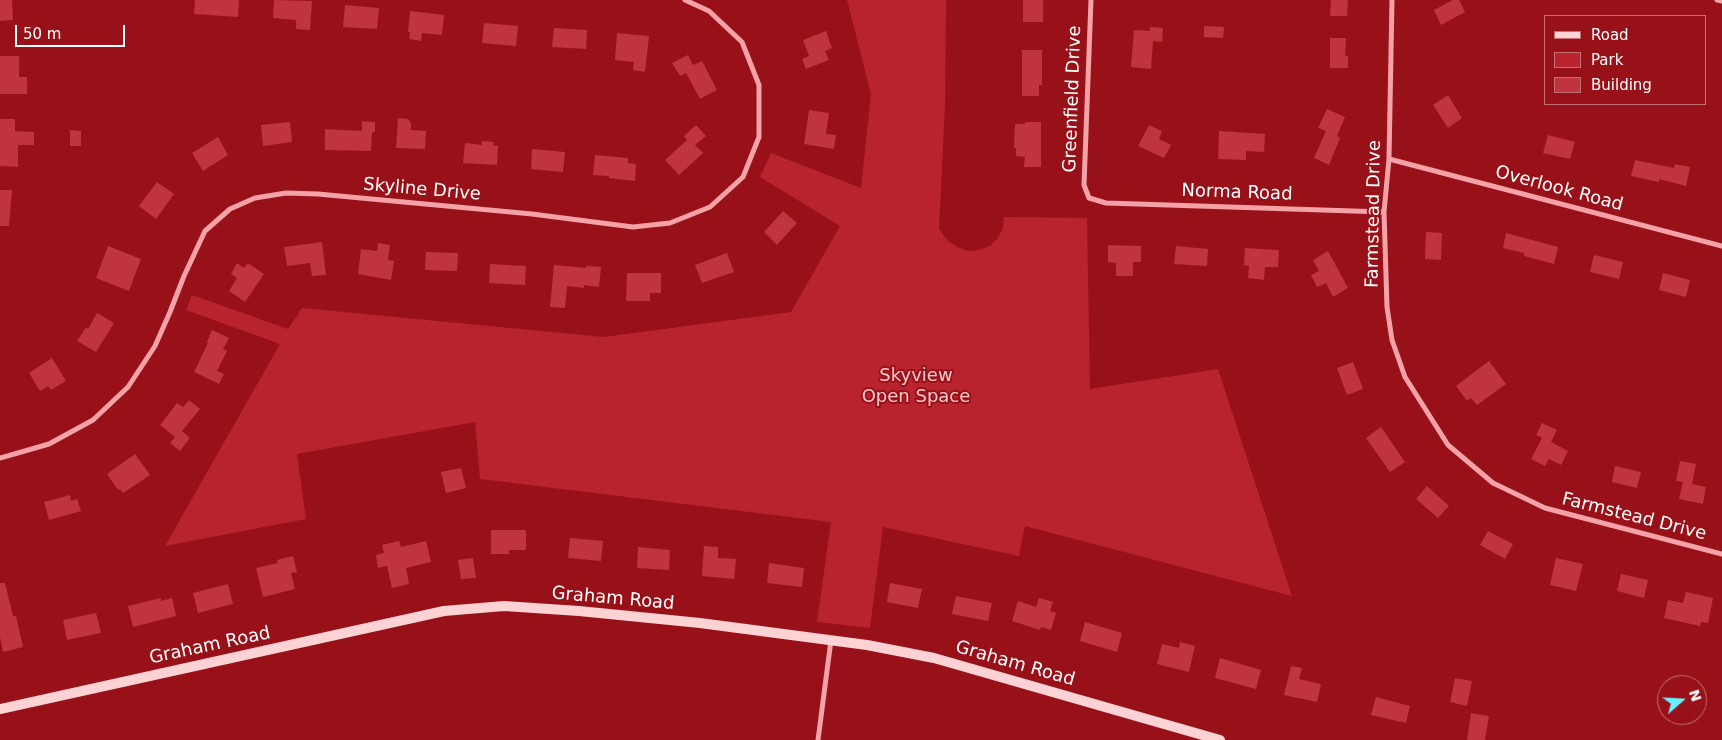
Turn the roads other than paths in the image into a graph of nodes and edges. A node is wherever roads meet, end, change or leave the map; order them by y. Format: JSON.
{"nodes":[{"id":1,"x":685,"y":0,"type":"edge"},
{"id":2,"x":1091,"y":0,"type":"edge"},
{"id":3,"x":1392,"y":0,"type":"edge"},
{"id":4,"x":1717,"y":0,"type":"edge"},
{"id":5,"x":1722,"y":1,"type":"edge"},
{"id":6,"x":1389,"y":159,"type":"junction"},
{"id":7,"x":1089,"y":198,"type":"joint"},
{"id":8,"x":1384,"y":212,"type":"junction"},
{"id":9,"x":1722,"y":246,"type":"edge"},
{"id":10,"x":0,"y":458,"type":"edge"},
{"id":11,"x":1722,"y":554,"type":"edge"},
{"id":12,"x":831,"y":640,"type":"junction"},
{"id":13,"x":0,"y":709,"type":"edge"},
{"id":14,"x":818,"y":740,"type":"edge"},
{"id":15,"x":1220,"y":740,"type":"edge"}],
"edges":[{"from":1,"to":10,"type":"street","name":"Skyline Drive"},
{"from":2,"to":7,"type":"street","name":"Greenfield Drive"},
{"from":3,"to":6,"type":"street","name":"Farmstead Drive"},
{"from":4,"to":5,"type":"street"},
{"from":6,"to":8,"type":"street","name":"Farmstead Drive"},
{"from":6,"to":9,"type":"street","name":"Overlook Road"},
{"from":7,"to":8,"type":"street","name":"Norma Road"},
{"from":8,"to":11,"type":"street","name":"Farmstead Drive"},
{"from":12,"to":13,"type":"street","name":"Graham Road"},
{"from":12,"to":14,"type":"street"},
{"from":12,"to":15,"type":"street","name":"Graham Road"}]}
